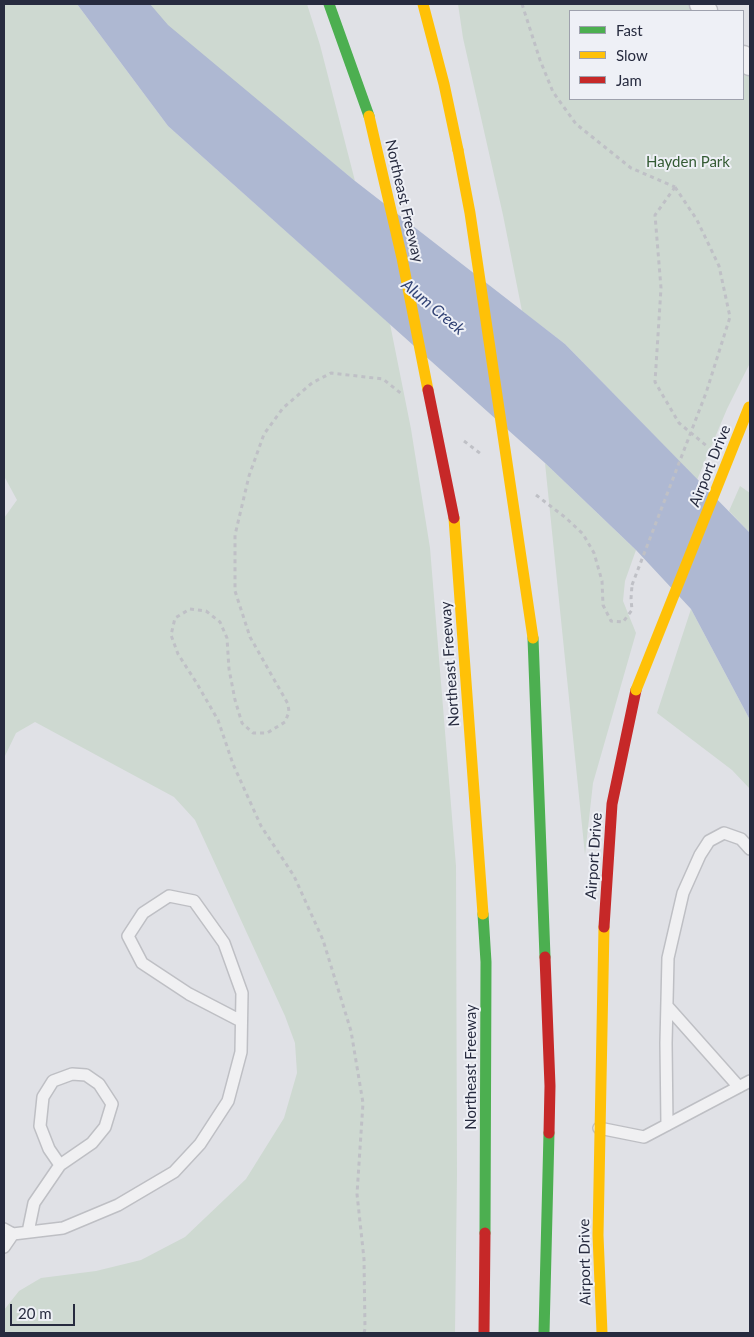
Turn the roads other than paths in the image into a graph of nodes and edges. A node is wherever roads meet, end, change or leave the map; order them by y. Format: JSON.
{"nodes":[{"id":1,"x":329,"y":4,"type":"edge"},
{"id":2,"x":423,"y":4,"type":"edge"},
{"id":3,"x":348,"y":22,"type":"dead end"},
{"id":4,"x":369,"y":116,"type":"junction"},
{"id":5,"x":750,"y":406,"type":"edge"},
{"id":6,"x":750,"y":849,"type":"edge"},
{"id":7,"x":667,"y":1006,"type":"junction"},
{"id":8,"x":241,"y":1021,"type":"junction"},
{"id":9,"x":750,"y":1081,"type":"edge"},
{"id":10,"x":739,"y":1087,"type":"junction"},
{"id":11,"x":667,"y":1125,"type":"junction"},
{"id":12,"x":599,"y":1128,"type":"junction"},
{"id":13,"x":60,"y":1165,"type":"junction"},
{"id":14,"x":8,"y":1232,"type":"edge"},
{"id":15,"x":28,"y":1232,"type":"junction"},
{"id":16,"x":4,"y":1247,"type":"edge"},
{"id":17,"x":484,"y":1333,"type":"edge"},
{"id":18,"x":544,"y":1333,"type":"edge"},
{"id":19,"x":602,"y":1333,"type":"edge"}],
"edges":[{"from":1,"to":4,"type":"main road"},
{"from":2,"to":18,"type":"main road","bridge":true},
{"from":3,"to":4,"type":"main road","name":"Northeast Freeway"},
{"from":4,"to":17,"type":"main road","name":"Northeast Freeway","bridge":true},
{"from":5,"to":12,"type":"main road","name":"Airport Drive","bridge":true},
{"from":6,"to":7,"type":"lane"},
{"from":7,"to":10,"type":"lane"},
{"from":7,"to":11,"type":"lane"},
{"from":8,"to":8,"type":"lane"},
{"from":8,"to":15,"type":"lane"},
{"from":9,"to":10,"type":"lane"},
{"from":10,"to":11,"type":"lane"},
{"from":11,"to":12,"type":"lane"},
{"from":12,"to":19,"type":"main road","name":"Airport Drive"},
{"from":13,"to":13,"type":"lane"},
{"from":13,"to":15,"type":"lane"},
{"from":14,"to":15,"type":"lane"},
{"from":14,"to":16,"type":"lane"}]}
